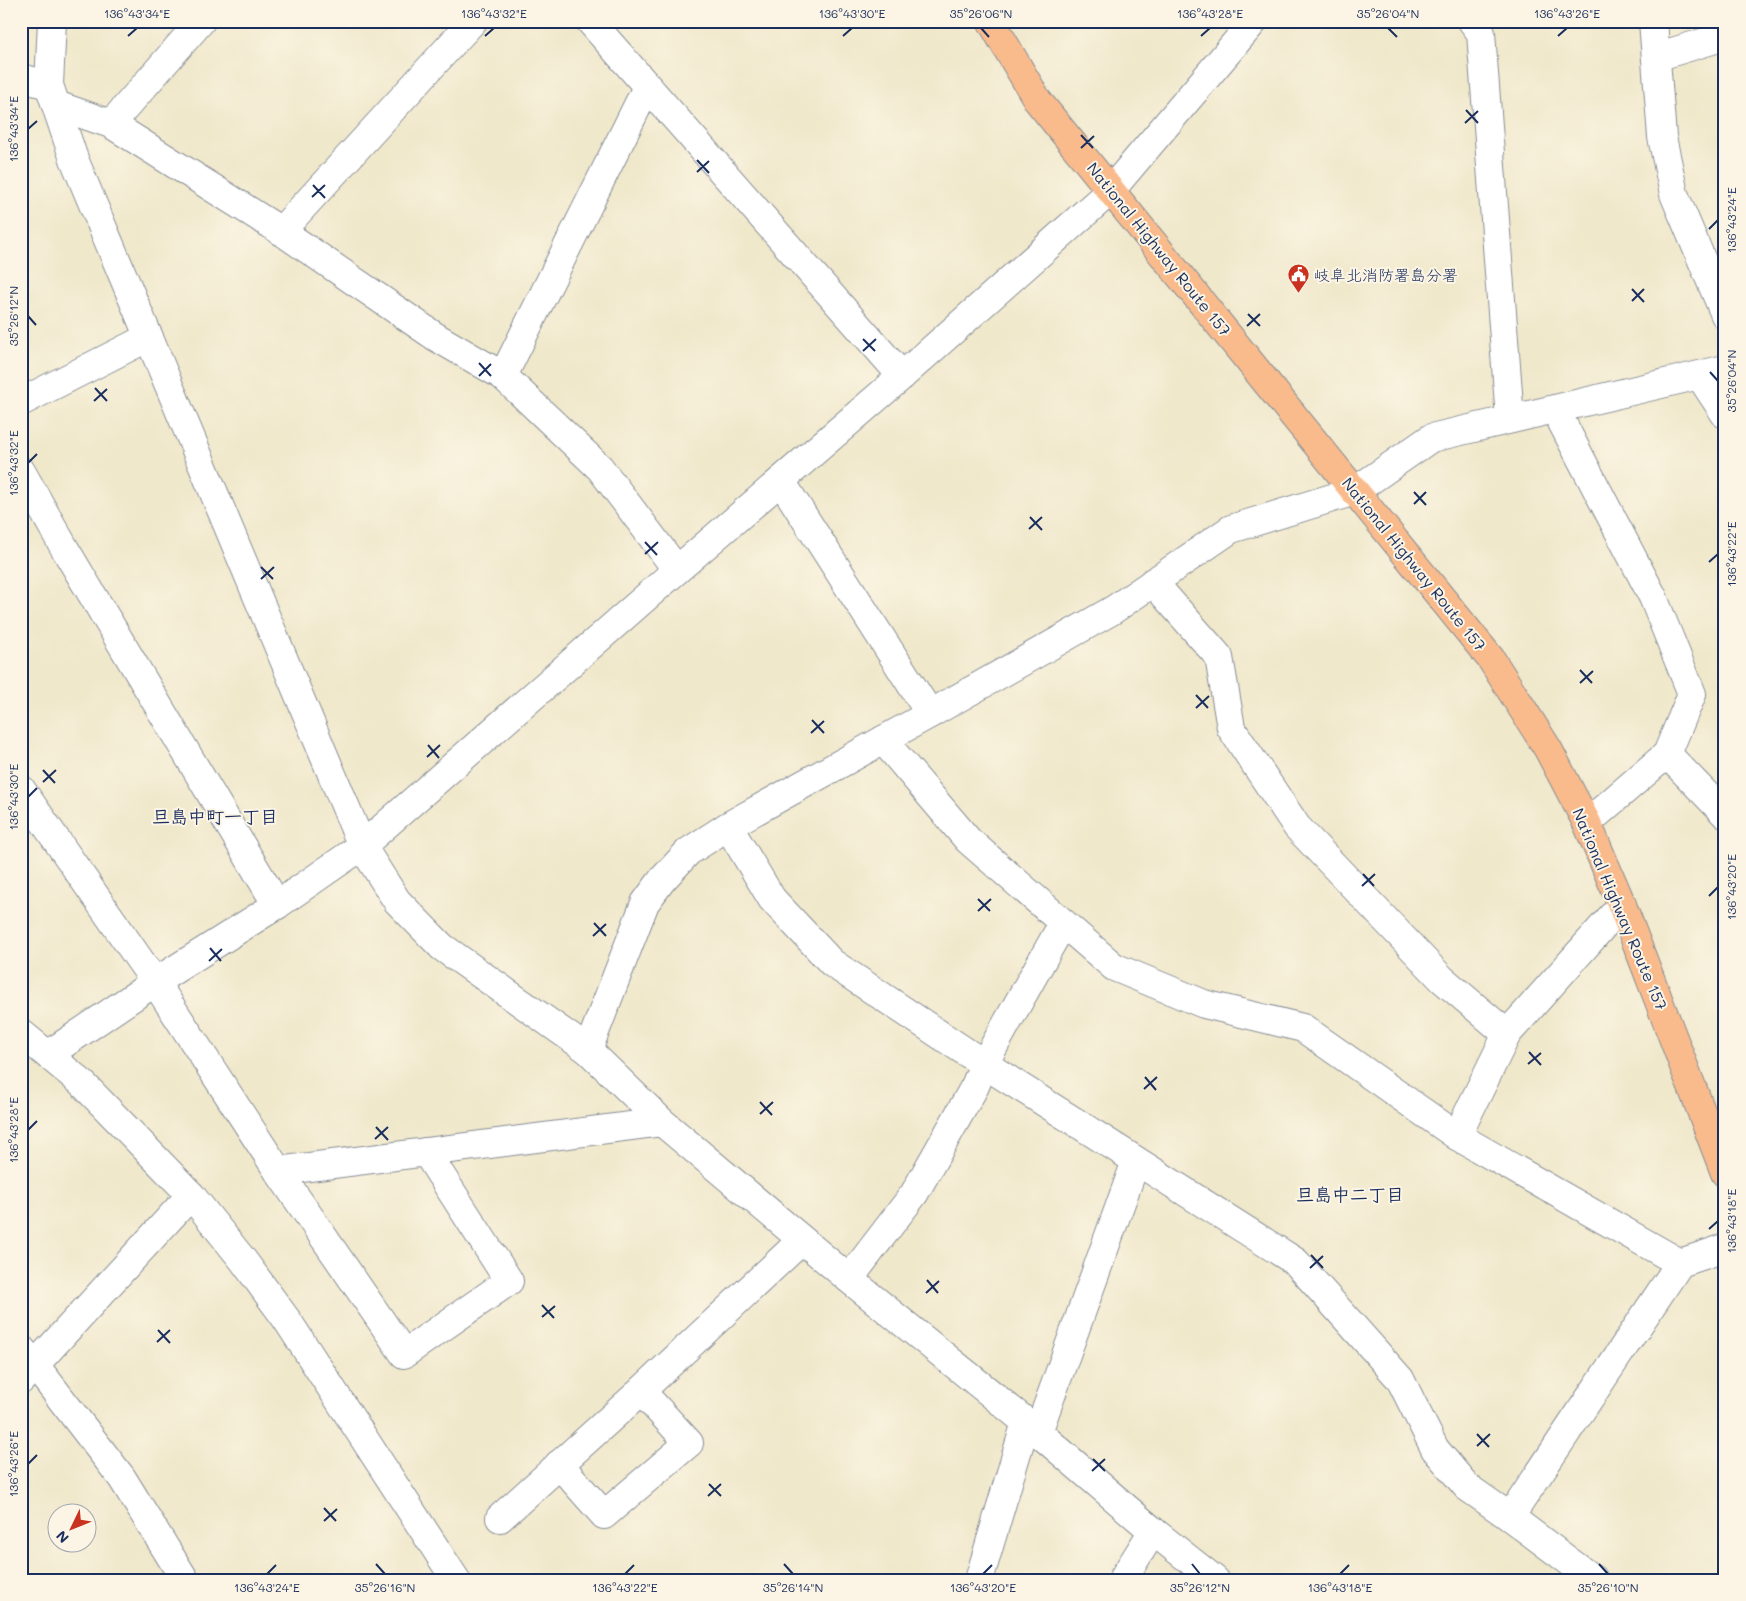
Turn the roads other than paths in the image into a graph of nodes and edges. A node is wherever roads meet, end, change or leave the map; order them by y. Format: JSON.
{"nodes":[{"id":1,"x":52,"y":21,"type":"edge"},
{"id":2,"x":201,"y":21,"type":"edge"},
{"id":3,"x":473,"y":21,"type":"edge"},
{"id":4,"x":590,"y":21,"type":"edge"},
{"id":5,"x":991,"y":21,"type":"edge"},
{"id":6,"x":1254,"y":21,"type":"edge"},
{"id":7,"x":1472,"y":21,"type":"edge"},
{"id":8,"x":1653,"y":21,"type":"edge"},
{"id":9,"x":1725,"y":36,"type":"edge"},
{"id":10,"x":1656,"y":57,"type":"junction"},
{"id":11,"x":21,"y":78,"type":"edge"},
{"id":12,"x":647,"y":87,"type":"junction"},
{"id":13,"x":53,"y":95,"type":"junction"},
{"id":14,"x":111,"y":124,"type":"junction"},
{"id":15,"x":1111,"y":190,"type":"junction"},
{"id":16,"x":281,"y":231,"type":"junction"},
{"id":17,"x":1725,"y":315,"type":"edge"},
{"id":18,"x":149,"y":337,"type":"junction"},
{"id":19,"x":1712,"y":373,"type":"edge"},
{"id":20,"x":503,"y":376,"type":"junction"},
{"id":21,"x":902,"y":376,"type":"junction"},
{"id":22,"x":21,"y":402,"type":"edge"},
{"id":23,"x":1555,"y":409,"type":"junction"},
{"id":24,"x":1725,"y":414,"type":"edge"},
{"id":25,"x":1510,"y":419,"type":"junction"},
{"id":26,"x":21,"y":471,"type":"edge"},
{"id":27,"x":781,"y":481,"type":"junction"},
{"id":28,"x":1355,"y":491,"type":"junction"},
{"id":29,"x":677,"y":570,"type":"junction"},
{"id":30,"x":1154,"y":582,"type":"junction"},
{"id":31,"x":930,"y":714,"type":"junction"},
{"id":32,"x":883,"y":740,"type":"junction"},
{"id":33,"x":1667,"y":754,"type":"junction"},
{"id":34,"x":21,"y":788,"type":"edge"},
{"id":35,"x":1725,"y":814,"type":"edge"},
{"id":36,"x":1587,"y":823,"type":"junction"},
{"id":37,"x":728,"y":826,"type":"junction"},
{"id":38,"x":362,"y":846,"type":"junction"},
{"id":39,"x":277,"y":905,"type":"junction"},
{"id":40,"x":1622,"y":905,"type":"junction"},
{"id":41,"x":1064,"y":923,"type":"junction"},
{"id":42,"x":155,"y":982,"type":"junction"},
{"id":43,"x":21,"y":1033,"type":"edge"},
{"id":44,"x":1507,"y":1034,"type":"junction"},
{"id":45,"x":588,"y":1050,"type":"junction"},
{"id":46,"x":49,"y":1054,"type":"junction"},
{"id":47,"x":984,"y":1064,"type":"junction"},
{"id":48,"x":662,"y":1122,"type":"junction"},
{"id":49,"x":1457,"y":1136,"type":"junction"},
{"id":50,"x":426,"y":1152,"type":"junction"},
{"id":51,"x":1136,"y":1161,"type":"junction"},
{"id":52,"x":278,"y":1171,"type":"junction"},
{"id":53,"x":1725,"y":1173,"type":"edge"},
{"id":54,"x":191,"y":1195,"type":"junction"},
{"id":55,"x":802,"y":1240,"type":"junction"},
{"id":56,"x":1725,"y":1248,"type":"edge"},
{"id":57,"x":1680,"y":1263,"type":"junction"},
{"id":58,"x":849,"y":1280,"type":"junction"},
{"id":59,"x":26,"y":1365,"type":"edge"},
{"id":60,"x":640,"y":1391,"type":"junction"},
{"id":61,"x":1032,"y":1427,"type":"junction"},
{"id":62,"x":559,"y":1464,"type":"junction"},
{"id":63,"x":1510,"y":1517,"type":"junction"},
{"id":64,"x":500,"y":1518,"type":"dead end"},
{"id":65,"x":1153,"y":1532,"type":"junction"},
{"id":66,"x":185,"y":1580,"type":"edge"},
{"id":67,"x":456,"y":1580,"type":"edge"},
{"id":68,"x":979,"y":1580,"type":"edge"},
{"id":69,"x":1122,"y":1580,"type":"edge"},
{"id":70,"x":1214,"y":1580,"type":"edge"},
{"id":71,"x":1594,"y":1580,"type":"edge"}],
"edges":[{"from":1,"to":13,"type":"street"},
{"from":2,"to":14,"type":"street"},
{"from":3,"to":16,"type":"street"},
{"from":4,"to":12,"type":"street"},
{"from":5,"to":15,"type":"highway","name":"National Highway Route 157"},
{"from":6,"to":15,"type":"street"},
{"from":7,"to":25,"type":"street"},
{"from":8,"to":10,"type":"street"},
{"from":9,"to":10,"type":"street"},
{"from":10,"to":17,"type":"street"},
{"from":11,"to":13,"type":"street"},
{"from":12,"to":20,"type":"street"},
{"from":12,"to":21,"type":"street"},
{"from":13,"to":14,"type":"street"},
{"from":13,"to":18,"type":"street"},
{"from":14,"to":16,"type":"street"},
{"from":15,"to":21,"type":"street"},
{"from":15,"to":28,"type":"highway","name":"National Highway Route 157"},
{"from":16,"to":20,"type":"street"},
{"from":18,"to":22,"type":"street"},
{"from":18,"to":38,"type":"street"},
{"from":19,"to":23,"type":"street"},
{"from":19,"to":24,"type":"street"},
{"from":20,"to":29,"type":"street"},
{"from":21,"to":27,"type":"street"},
{"from":23,"to":25,"type":"street"},
{"from":23,"to":33,"type":"street"},
{"from":25,"to":28,"type":"street"},
{"from":26,"to":39,"type":"street"},
{"from":27,"to":29,"type":"street"},
{"from":27,"to":31,"type":"street"},
{"from":28,"to":30,"type":"street"},
{"from":28,"to":36,"type":"highway","name":"National Highway Route 157"},
{"from":29,"to":38,"type":"street"},
{"from":30,"to":31,"type":"street"},
{"from":30,"to":44,"type":"street"},
{"from":31,"to":32,"type":"street"},
{"from":32,"to":37,"type":"street"},
{"from":32,"to":41,"type":"street"},
{"from":33,"to":35,"type":"street"},
{"from":33,"to":36,"type":"street"},
{"from":34,"to":42,"type":"street"},
{"from":36,"to":40,"type":"highway","name":"National Highway Route 157"},
{"from":37,"to":45,"type":"street"},
{"from":37,"to":47,"type":"street"},
{"from":38,"to":39,"type":"street"},
{"from":38,"to":45,"type":"street"},
{"from":39,"to":42,"type":"street"},
{"from":40,"to":44,"type":"street"},
{"from":40,"to":53,"type":"highway","name":"National Highway Route 157"},
{"from":41,"to":47,"type":"street"},
{"from":41,"to":49,"type":"street"},
{"from":42,"to":46,"type":"street"},
{"from":42,"to":52,"type":"street"},
{"from":43,"to":46,"type":"street"},
{"from":44,"to":49,"type":"street"},
{"from":45,"to":48,"type":"street"},
{"from":46,"to":54,"type":"street"},
{"from":47,"to":51,"type":"street"},
{"from":47,"to":58,"type":"street"},
{"from":48,"to":50,"type":"street"},
{"from":48,"to":55,"type":"street"},
{"from":49,"to":57,"type":"street"},
{"from":50,"to":52,"type":"street"},
{"from":50,"to":52,"type":"street"},
{"from":51,"to":61,"type":"street"},
{"from":51,"to":63,"type":"street"},
{"from":54,"to":59,"type":"street"},
{"from":54,"to":67,"type":"street"},
{"from":55,"to":58,"type":"street"},
{"from":55,"to":60,"type":"street"},
{"from":56,"to":57,"type":"street"},
{"from":57,"to":63,"type":"street"},
{"from":58,"to":61,"type":"street"},
{"from":59,"to":66,"type":"street"},
{"from":60,"to":62,"type":"street"},
{"from":60,"to":62,"type":"street"},
{"from":61,"to":65,"type":"street"},
{"from":61,"to":68,"type":"street"},
{"from":62,"to":64,"type":"street"},
{"from":63,"to":71,"type":"street"},
{"from":65,"to":69,"type":"street"},
{"from":65,"to":70,"type":"street"}]}
